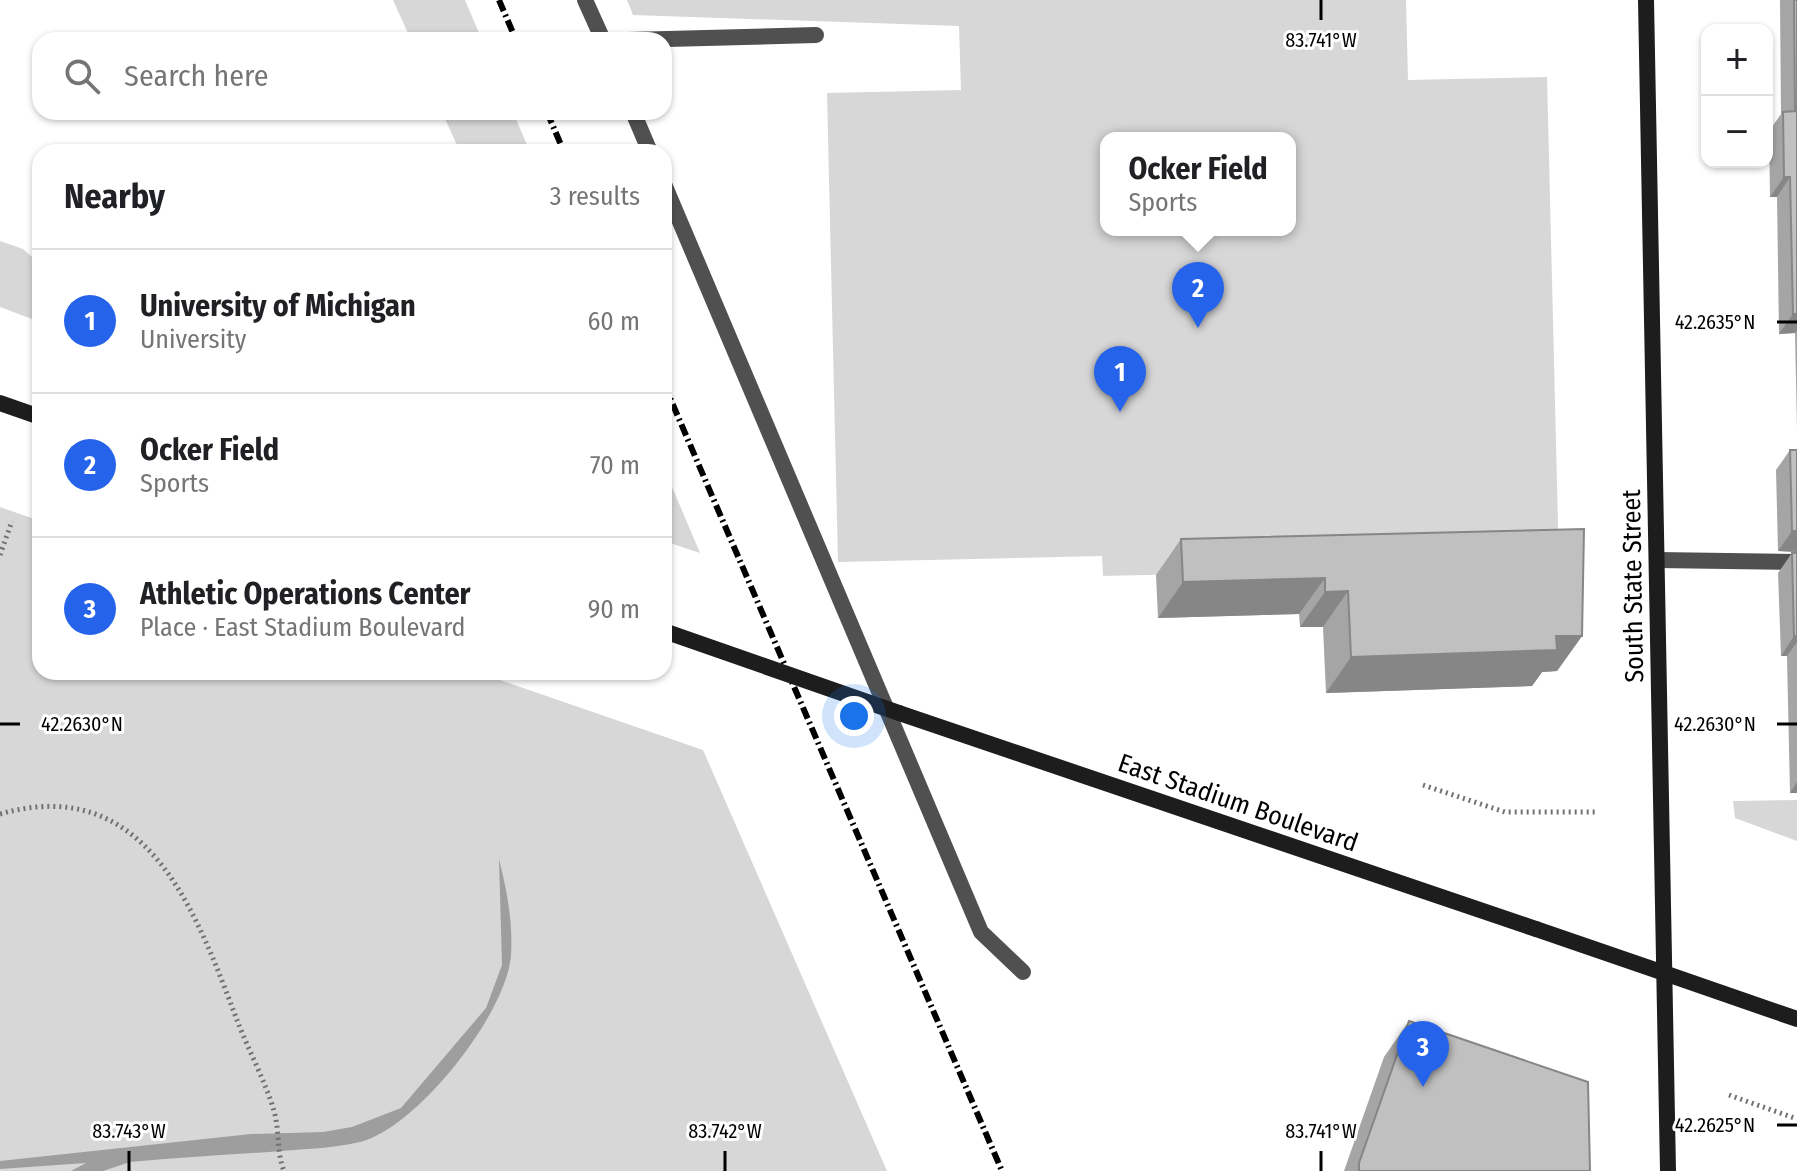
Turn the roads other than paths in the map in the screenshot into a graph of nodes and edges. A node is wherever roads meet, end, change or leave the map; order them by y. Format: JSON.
{"nodes":[{"id":1,"x":585,"y":0,"type":"edge"},
{"id":2,"x":1646,"y":0,"type":"edge"},
{"id":3,"x":599,"y":32,"type":"edge"},
{"id":4,"x":816,"y":35,"type":"dead end"},
{"id":5,"x":672,"y":39,"type":"edge"},
{"id":6,"x":636,"y":120,"type":"edge"},
{"id":7,"x":647,"y":144,"type":"edge"},
{"id":8,"x":672,"y":203,"type":"edge"},
{"id":9,"x":0,"y":403,"type":"edge"},
{"id":10,"x":32,"y":414,"type":"edge"},
{"id":11,"x":1657,"y":560,"type":"junction"},
{"id":12,"x":1797,"y":562,"type":"edge"},
{"id":13,"x":672,"y":634,"type":"edge"},
{"id":14,"x":1023,"y":972,"type":"dead end"},
{"id":15,"x":1795,"y":1018,"type":"edge"},
{"id":16,"x":1668,"y":1171,"type":"edge"}],
"edges":[{"from":1,"to":3,"type":"lane"},
{"from":2,"to":11,"type":"main road","name":"South State Street"},
{"from":4,"to":5,"type":"lane"},
{"from":6,"to":7,"type":"lane"},
{"from":8,"to":14,"type":"lane"},
{"from":9,"to":10,"type":"main road"},
{"from":11,"to":12,"type":"lane"},
{"from":11,"to":16,"type":"main road","name":"South State Street"},
{"from":13,"to":15,"type":"main road","name":"East Stadium Boulevard","bridge":true}]}
